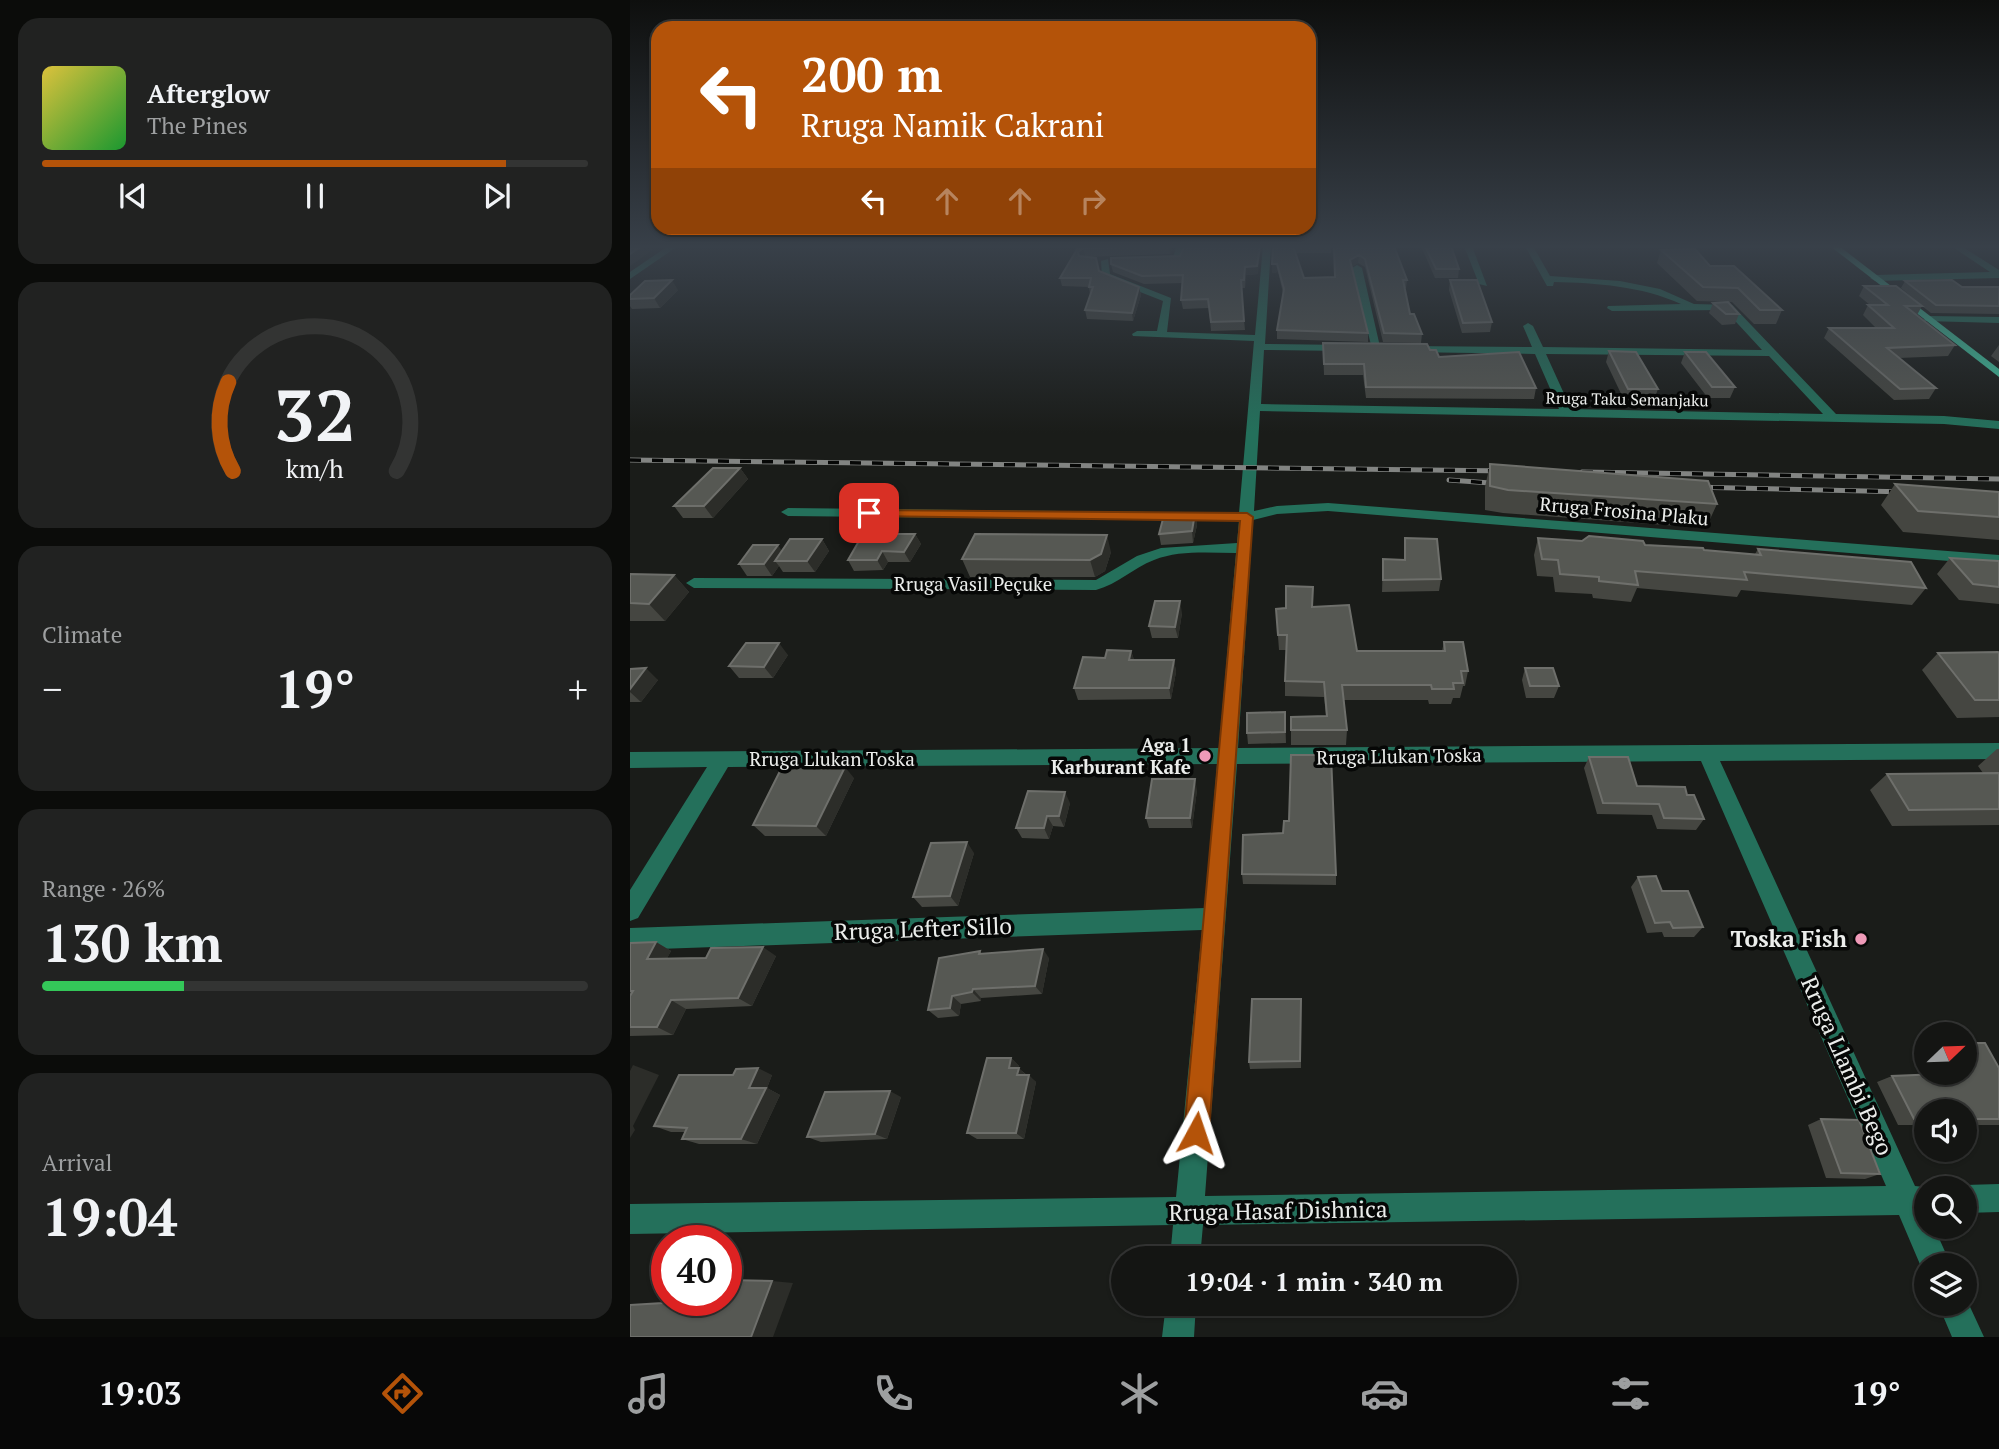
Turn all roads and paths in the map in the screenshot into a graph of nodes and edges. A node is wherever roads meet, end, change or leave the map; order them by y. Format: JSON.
{"nodes":[{"id":1,"x":1166,"y":308,"type":"edge"},
{"id":2,"x":1262,"y":308,"type":"edge"},
{"id":3,"x":1367,"y":308,"type":"edge"},
{"id":4,"x":1729,"y":308,"type":"edge"},
{"id":5,"x":1915,"y":308,"type":"edge"},
{"id":6,"x":1929,"y":319,"type":"junction"},
{"id":7,"x":1999,"y":320,"type":"edge"},
{"id":8,"x":1528,"y":326,"type":"dead end"},
{"id":9,"x":1138,"y":334,"type":"dead end"},
{"id":10,"x":1161,"y":336,"type":"junction"},
{"id":11,"x":1259,"y":343,"type":"junction"},
{"id":12,"x":1377,"y":349,"type":"junction"},
{"id":13,"x":1540,"y":349,"type":"junction"},
{"id":14,"x":1771,"y":353,"type":"junction"},
{"id":15,"x":1999,"y":374,"type":"edge"},
{"id":16,"x":1254,"y":407,"type":"junction"},
{"id":17,"x":1567,"y":413,"type":"junction"},
{"id":18,"x":1833,"y":418,"type":"junction"},
{"id":19,"x":1999,"y":425,"type":"edge"},
{"id":20,"x":789,"y":512,"type":"dead end"},
{"id":21,"x":1247,"y":517,"type":"junction"},
{"id":22,"x":1244,"y":548,"type":"junction"},
{"id":23,"x":1999,"y":561,"type":"edge"},
{"id":24,"x":694,"y":583,"type":"dead end"},
{"id":25,"x":1999,"y":751,"type":"edge"},
{"id":26,"x":1707,"y":753,"type":"junction"},
{"id":27,"x":1228,"y":758,"type":"junction"},
{"id":28,"x":630,"y":760,"type":"edge"},
{"id":29,"x":722,"y":760,"type":"junction"},
{"id":30,"x":630,"y":910,"type":"edge"},
{"id":31,"x":1215,"y":919,"type":"junction"},
{"id":32,"x":630,"y":939,"type":"edge"},
{"id":33,"x":1914,"y":1194,"type":"edge"},
{"id":34,"x":1999,"y":1198,"type":"edge"},
{"id":35,"x":1977,"y":1199,"type":"edge"},
{"id":36,"x":1914,"y":1200,"type":"edge"},
{"id":37,"x":1189,"y":1213,"type":"junction"},
{"id":38,"x":630,"y":1219,"type":"edge"},
{"id":39,"x":1186,"y":1246,"type":"edge"},
{"id":40,"x":1180,"y":1316,"type":"edge"},
{"id":41,"x":1958,"y":1316,"type":"edge"},
{"id":42,"x":1178,"y":1337,"type":"edge"},
{"id":43,"x":1968,"y":1337,"type":"edge"}],
"edges":[{"from":1,"to":10,"type":"street"},
{"from":2,"to":11,"type":"street"},
{"from":3,"to":12,"type":"street"},
{"from":4,"to":14,"type":"street"},
{"from":5,"to":6,"type":"main road"},
{"from":6,"to":7,"type":"street"},
{"from":6,"to":15,"type":"main road"},
{"from":8,"to":13,"type":"street"},
{"from":9,"to":10,"type":"street"},
{"from":10,"to":11,"type":"street"},
{"from":11,"to":12,"type":"street"},
{"from":11,"to":16,"type":"street"},
{"from":12,"to":13,"type":"street"},
{"from":13,"to":14,"type":"street"},
{"from":13,"to":17,"type":"street"},
{"from":14,"to":18,"type":"street"},
{"from":16,"to":17,"type":"street","name":"Rruga Taku Semanjaku"},
{"from":16,"to":21,"type":"street"},
{"from":17,"to":18,"type":"street","name":"Rruga Taku Semanjaku"},
{"from":18,"to":19,"type":"street","name":"Rruga Taku Semanjaku"},
{"from":20,"to":21,"type":"street","name":"Rruga Frosina Plaku"},
{"from":21,"to":22,"type":"street"},
{"from":21,"to":23,"type":"street","name":"Rruga Frosina Plaku"},
{"from":22,"to":24,"type":"street","name":"Rruga Vasil Peçuke"},
{"from":22,"to":27,"type":"street"},
{"from":25,"to":26,"type":"street","name":"Rruga Llukan Toska"},
{"from":26,"to":27,"type":"street","name":"Rruga Llukan Toska"},
{"from":26,"to":33,"type":"street","name":"Rruga Llambi Bego"},
{"from":27,"to":29,"type":"street","name":"Rruga Llukan Toska"},
{"from":27,"to":31,"type":"street"},
{"from":28,"to":29,"type":"street","name":"Rruga Llukan Toska"},
{"from":29,"to":30,"type":"street"},
{"from":31,"to":32,"type":"street","name":"Rruga Lefter Sillo"},
{"from":31,"to":37,"type":"street"},
{"from":34,"to":35,"type":"street"},
{"from":36,"to":37,"type":"street","name":"Rruga Hasaf Dishnica"},
{"from":37,"to":38,"type":"street","name":"Rruga Hasaf Dishnica"},
{"from":37,"to":39,"type":"street"},
{"from":40,"to":42,"type":"street"},
{"from":41,"to":43,"type":"street"}]}
